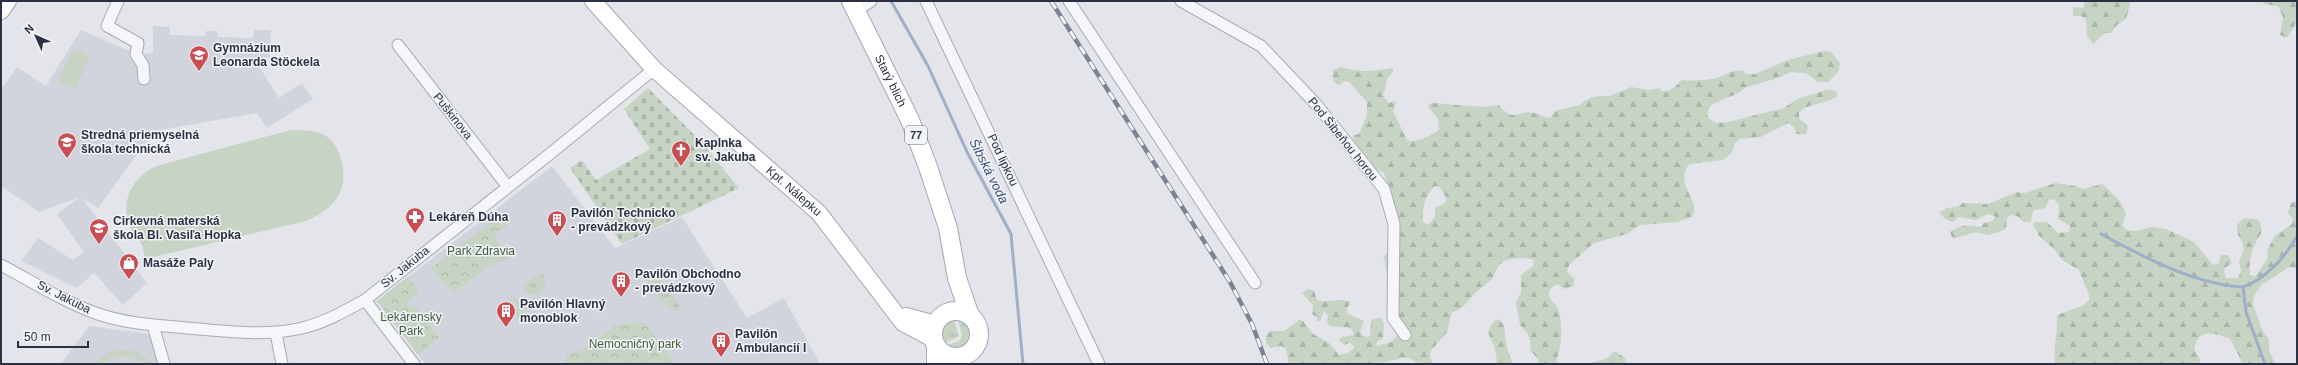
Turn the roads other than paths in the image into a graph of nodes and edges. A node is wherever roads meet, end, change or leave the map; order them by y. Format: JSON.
{"nodes":[{"id":1,"x":8,"y":1,"type":"edge"},
{"id":2,"x":118,"y":1,"type":"edge"},
{"id":3,"x":594,"y":1,"type":"edge"},
{"id":4,"x":871,"y":1,"type":"edge"},
{"id":5,"x":926,"y":1,"type":"edge"},
{"id":6,"x":1069,"y":1,"type":"edge"},
{"id":7,"x":1180,"y":1,"type":"edge"},
{"id":8,"x":853,"y":6,"type":"edge"},
{"id":9,"x":1,"y":11,"type":"edge"},
{"id":10,"x":398,"y":45,"type":"dead end"},
{"id":11,"x":654,"y":69,"type":"junction"},
{"id":12,"x":144,"y":79,"type":"dead end"},
{"id":13,"x":508,"y":186,"type":"junction"},
{"id":14,"x":1,"y":265,"type":"edge"},
{"id":15,"x":957,"y":278,"type":"junction"},
{"id":16,"x":1255,"y":283,"type":"dead end"},
{"id":17,"x":365,"y":300,"type":"junction"},
{"id":18,"x":948,"y":312,"type":"junction"},
{"id":19,"x":970,"y":316,"type":"junction"},
{"id":20,"x":153,"y":325,"type":"junction"},
{"id":21,"x":276,"y":333,"type":"junction"},
{"id":22,"x":1405,"y":335,"type":"dead end"},
{"id":23,"x":934,"y":336,"type":"junction"},
{"id":24,"x":961,"y":357,"type":"edge"},
{"id":25,"x":164,"y":364,"type":"edge"},
{"id":26,"x":282,"y":364,"type":"edge"},
{"id":27,"x":414,"y":364,"type":"edge"},
{"id":28,"x":935,"y":364,"type":"edge"},
{"id":29,"x":981,"y":364,"type":"edge"},
{"id":30,"x":1099,"y":364,"type":"edge"}],
"edges":[{"from":1,"to":9,"type":"street"},
{"from":2,"to":12,"type":"street"},
{"from":3,"to":11,"type":"street","name":"Kpt. Nálepku"},
{"from":4,"to":8,"type":"street"},
{"from":5,"to":30,"type":"street","name":"Pod lipkou"},
{"from":6,"to":16,"type":"street"},
{"from":7,"to":22,"type":"street","name":"Pod Šibeňou horou"},
{"from":8,"to":15,"type":"main road","name":"Starý blich","number":"77"},
{"from":10,"to":13,"type":"street","name":"Puškinova"},
{"from":11,"to":13,"type":"street","name":"Sv. Jakuba"},
{"from":11,"to":23,"type":"street","name":"Kpt. Nálepku"},
{"from":13,"to":17,"type":"street","name":"Sv. Jakuba"},
{"from":14,"to":20,"type":"street","name":"Sv. Jakuba"},
{"from":15,"to":18,"type":"main road","name":"Starý blich","number":"77"},
{"from":15,"to":19,"type":"main road","name":"Starý blich","number":"77"},
{"from":17,"to":21,"type":"street","name":"Sv. Jakuba"},
{"from":17,"to":27,"type":"street"},
{"from":18,"to":19,"type":"main road"},
{"from":18,"to":23,"type":"main road"},
{"from":19,"to":24,"type":"main road","number":"77"},
{"from":20,"to":21,"type":"street","name":"Sv. Jakuba"},
{"from":20,"to":25,"type":"street"},
{"from":21,"to":26,"type":"street"},
{"from":23,"to":24,"type":"main road"},
{"from":23,"to":28,"type":"street"},
{"from":24,"to":29,"type":"main road","number":"77"}]}
